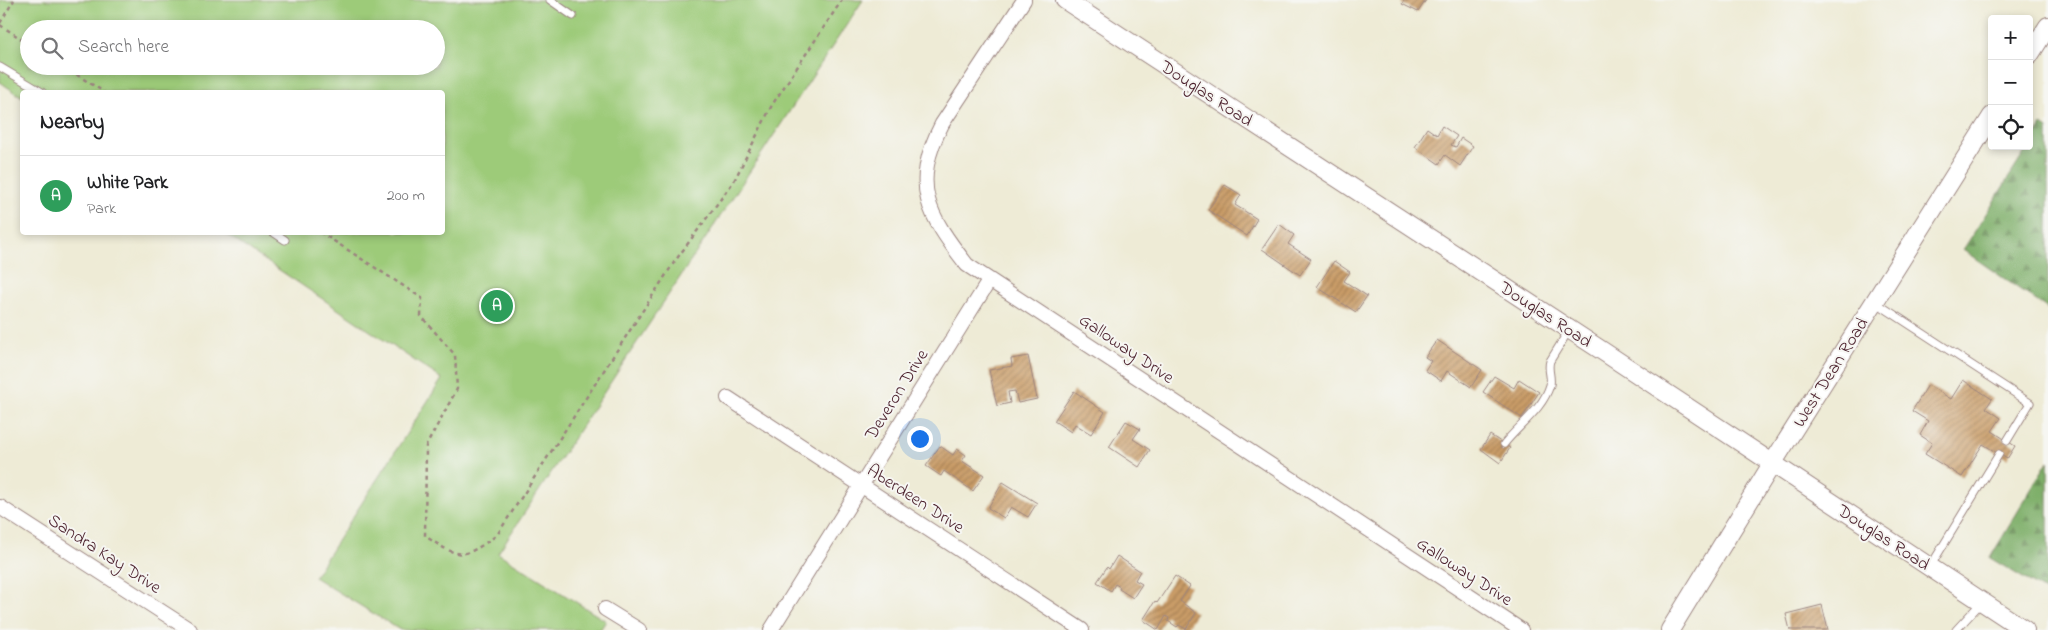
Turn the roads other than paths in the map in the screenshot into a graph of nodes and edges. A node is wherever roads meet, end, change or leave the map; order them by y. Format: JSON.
{"nodes":[{"id":1,"x":550,"y":0,"type":"edge"},
{"id":2,"x":1024,"y":0,"type":"edge"},
{"id":3,"x":1065,"y":0,"type":"edge"},
{"id":4,"x":573,"y":16,"type":"dead end"},
{"id":5,"x":2048,"y":26,"type":"edge"},
{"id":6,"x":2033,"y":50,"type":"edge"},
{"id":7,"x":0,"y":67,"type":"edge"},
{"id":8,"x":39,"y":90,"type":"edge"},
{"id":9,"x":1988,"y":122,"type":"edge"},
{"id":10,"x":278,"y":235,"type":"edge"},
{"id":11,"x":285,"y":240,"type":"dead end"},
{"id":12,"x":989,"y":281,"type":"junction"},
{"id":13,"x":1874,"y":302,"type":"junction"},
{"id":14,"x":1569,"y":330,"type":"junction"},
{"id":15,"x":728,"y":398,"type":"dead end"},
{"id":16,"x":2007,"y":441,"type":"dead end"},
{"id":17,"x":1504,"y":444,"type":"dead end"},
{"id":18,"x":1999,"y":454,"type":"dead end"},
{"id":19,"x":1772,"y":464,"type":"junction"},
{"id":20,"x":861,"y":485,"type":"junction"},
{"id":21,"x":0,"y":507,"type":"edge"},
{"id":22,"x":1930,"y":567,"type":"junction"},
{"id":23,"x":1982,"y":602,"type":"junction"},
{"id":24,"x":605,"y":609,"type":"dead end"},
{"id":25,"x":190,"y":630,"type":"edge"},
{"id":26,"x":639,"y":630,"type":"edge"},
{"id":27,"x":771,"y":630,"type":"edge"},
{"id":28,"x":1082,"y":630,"type":"edge"},
{"id":29,"x":1521,"y":630,"type":"edge"},
{"id":30,"x":1670,"y":630,"type":"edge"},
{"id":31,"x":1956,"y":630,"type":"edge"},
{"id":32,"x":2024,"y":630,"type":"edge"}],
"edges":[{"from":1,"to":4,"type":"lane"},
{"from":2,"to":12,"type":"street","name":"Galloway Drive"},
{"from":3,"to":14,"type":"street","name":"Douglas Road"},
{"from":5,"to":6,"type":"street"},
{"from":7,"to":8,"type":"lane"},
{"from":9,"to":13,"type":"street","name":"West Dean Road"},
{"from":10,"to":11,"type":"lane"},
{"from":12,"to":20,"type":"street","name":"Deveron Drive"},
{"from":12,"to":29,"type":"street","name":"Galloway Drive"},
{"from":13,"to":16,"type":"lane"},
{"from":13,"to":19,"type":"street","name":"West Dean Road"},
{"from":14,"to":17,"type":"lane"},
{"from":14,"to":19,"type":"street","name":"Douglas Road"},
{"from":15,"to":20,"type":"street","name":"Aberdeen Drive"},
{"from":18,"to":22,"type":"lane"},
{"from":19,"to":22,"type":"street","name":"Douglas Road"},
{"from":19,"to":30,"type":"street","name":"West Dean Road"},
{"from":20,"to":27,"type":"street","name":"Deveron Drive"},
{"from":20,"to":28,"type":"street","name":"Aberdeen Drive"},
{"from":21,"to":25,"type":"street","name":"Sandra Kay Drive"},
{"from":22,"to":23,"type":"street","name":"Douglas Road"},
{"from":23,"to":31,"type":"lane"},
{"from":23,"to":32,"type":"street","name":"Douglas Road"},
{"from":24,"to":26,"type":"street"}]}
